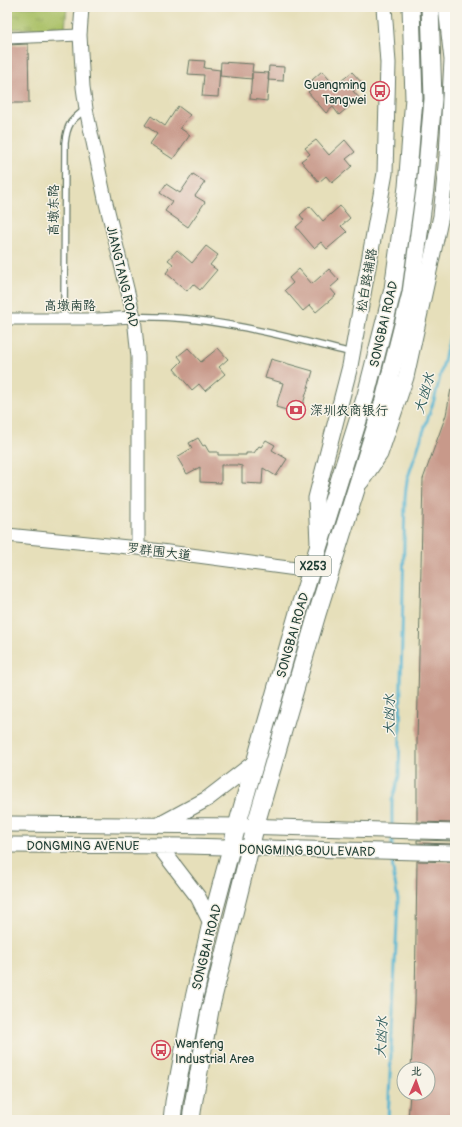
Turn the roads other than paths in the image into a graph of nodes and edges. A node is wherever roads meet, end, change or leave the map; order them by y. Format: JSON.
{"nodes":[{"id":1,"x":82,"y":7,"type":"edge"},
{"id":2,"x":384,"y":7,"type":"edge"},
{"id":3,"x":411,"y":7,"type":"edge"},
{"id":4,"x":430,"y":7,"type":"edge"},
{"id":5,"x":446,"y":7,"type":"edge"},
{"id":6,"x":80,"y":35,"type":"junction"},
{"id":7,"x":7,"y":38,"type":"edge"},
{"id":8,"x":86,"y":109,"type":"junction"},
{"id":9,"x":451,"y":156,"type":"edge"},
{"id":10,"x":134,"y":317,"type":"junction"},
{"id":11,"x":7,"y":319,"type":"edge"},
{"id":12,"x":64,"y":319,"type":"junction"},
{"id":13,"x":353,"y":354,"type":"junction"},
{"id":14,"x":356,"y":489,"type":"junction"},
{"id":15,"x":7,"y":535,"type":"edge"},
{"id":16,"x":138,"y":548,"type":"junction"},
{"id":17,"x":318,"y":549,"type":"junction"},
{"id":18,"x":311,"y":571,"type":"junction"},
{"id":19,"x":255,"y":762,"type":"junction"},
{"id":20,"x":7,"y":824,"type":"edge"},
{"id":21,"x":159,"y":826,"type":"junction"},
{"id":22,"x":237,"y":826,"type":"junction"},
{"id":23,"x":256,"y":827,"type":"junction"},
{"id":24,"x":455,"y":832,"type":"edge"},
{"id":25,"x":7,"y":845,"type":"edge"},
{"id":26,"x":159,"y":846,"type":"junction"},
{"id":27,"x":231,"y":848,"type":"junction"},
{"id":28,"x":250,"y":849,"type":"junction"},
{"id":29,"x":455,"y":853,"type":"edge"},
{"id":30,"x":211,"y":923,"type":"junction"},
{"id":31,"x":172,"y":1120,"type":"edge"},
{"id":32,"x":191,"y":1120,"type":"edge"}],
"edges":[{"from":1,"to":6,"type":"street","name":"JIANGTANG ROAD"},
{"from":2,"to":13,"type":"main road","name":"松白路辅路"},
{"from":3,"to":17,"type":"main road","name":"SONGBAI ROAD","number":"X253"},
{"from":4,"to":14,"type":"main road","name":"SONGBAI ROAD","number":"X253"},
{"from":5,"to":9,"type":"main road"},
{"from":6,"to":7,"type":"street"},
{"from":6,"to":8,"type":"street","name":"JIANGTANG ROAD"},
{"from":8,"to":10,"type":"street","name":"JIANGTANG ROAD"},
{"from":8,"to":12,"type":"lane","name":"高墩东路"},
{"from":9,"to":14,"type":"main road"},
{"from":10,"to":12,"type":"street","name":"高墩南路"},
{"from":10,"to":13,"type":"lane"},
{"from":10,"to":16,"type":"street","name":"JIANGTANG ROAD"},
{"from":11,"to":12,"type":"street","name":"高墩南路"},
{"from":13,"to":17,"type":"main road","name":"松白路辅路"},
{"from":14,"to":23,"type":"main road","name":"SONGBAI ROAD","number":"X253"},
{"from":15,"to":16,"type":"street","name":"罗群围大道"},
{"from":16,"to":18,"type":"street","name":"罗群围大道"},
{"from":17,"to":18,"type":"main road","name":"SONGBAI ROAD","number":"X253"},
{"from":18,"to":19,"type":"main road","name":"SONGBAI ROAD","number":"X253"},
{"from":19,"to":21,"type":"main road"},
{"from":19,"to":22,"type":"main road","name":"SONGBAI ROAD","number":"X253"},
{"from":20,"to":21,"type":"main road","name":"DONGMING AVENUE"},
{"from":21,"to":22,"type":"main road","name":"DONGMING BOULEVARD"},
{"from":22,"to":23,"type":"main road","name":"DONGMING BOULEVARD"},
{"from":22,"to":27,"type":"main road","name":"SONGBAI ROAD","number":"X253"},
{"from":23,"to":24,"type":"main road","name":"DONGMING BOULEVARD"},
{"from":23,"to":28,"type":"main road","name":"SONGBAI ROAD","number":"X253"},
{"from":25,"to":26,"type":"main road","name":"DONGMING AVENUE"},
{"from":26,"to":27,"type":"main road","name":"DONGMING BOULEVARD"},
{"from":26,"to":30,"type":"main road"},
{"from":27,"to":28,"type":"main road","name":"DONGMING BOULEVARD"},
{"from":27,"to":30,"type":"main road","name":"SONGBAI ROAD","number":"X253"},
{"from":28,"to":29,"type":"main road","name":"DONGMING BOULEVARD"},
{"from":28,"to":32,"type":"main road","name":"SONGBAI ROAD","number":"X253"},
{"from":30,"to":31,"type":"main road","name":"SONGBAI ROAD","number":"X253"}]}
